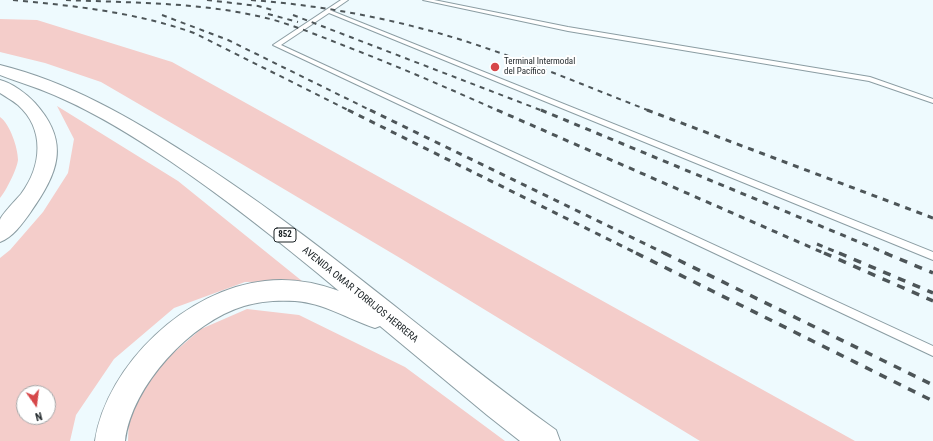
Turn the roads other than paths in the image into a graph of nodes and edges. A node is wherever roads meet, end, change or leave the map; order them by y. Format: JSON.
{"nodes":[{"id":1,"x":345,"y":0,"type":"edge"},
{"id":2,"x":426,"y":0,"type":"edge"},
{"id":3,"x":328,"y":11,"type":"junction"},
{"id":4,"x":0,"y":70,"type":"edge"},
{"id":5,"x":0,"y":85,"type":"edge"},
{"id":6,"x":933,"y":100,"type":"edge"},
{"id":7,"x":0,"y":233,"type":"edge"},
{"id":8,"x":933,"y":256,"type":"edge"},
{"id":9,"x":400,"y":328,"type":"junction"},
{"id":10,"x":933,"y":351,"type":"edge"},
{"id":11,"x":110,"y":441,"type":"edge"},
{"id":12,"x":545,"y":441,"type":"edge"}],
"edges":[{"from":1,"to":3,"type":"lane"},
{"from":2,"to":6,"type":"lane"},
{"from":3,"to":8,"type":"lane"},
{"from":3,"to":10,"type":"lane"},
{"from":4,"to":9,"type":"main road","name":"AVENIDA OMAR TORRIJOS HERRERA","number":"852"},
{"from":5,"to":7,"type":"main road"},
{"from":9,"to":11,"type":"main road"},
{"from":9,"to":12,"type":"main road","name":"AVENIDA OMAR TORRIJOS HERRERA","number":"852"}]}
